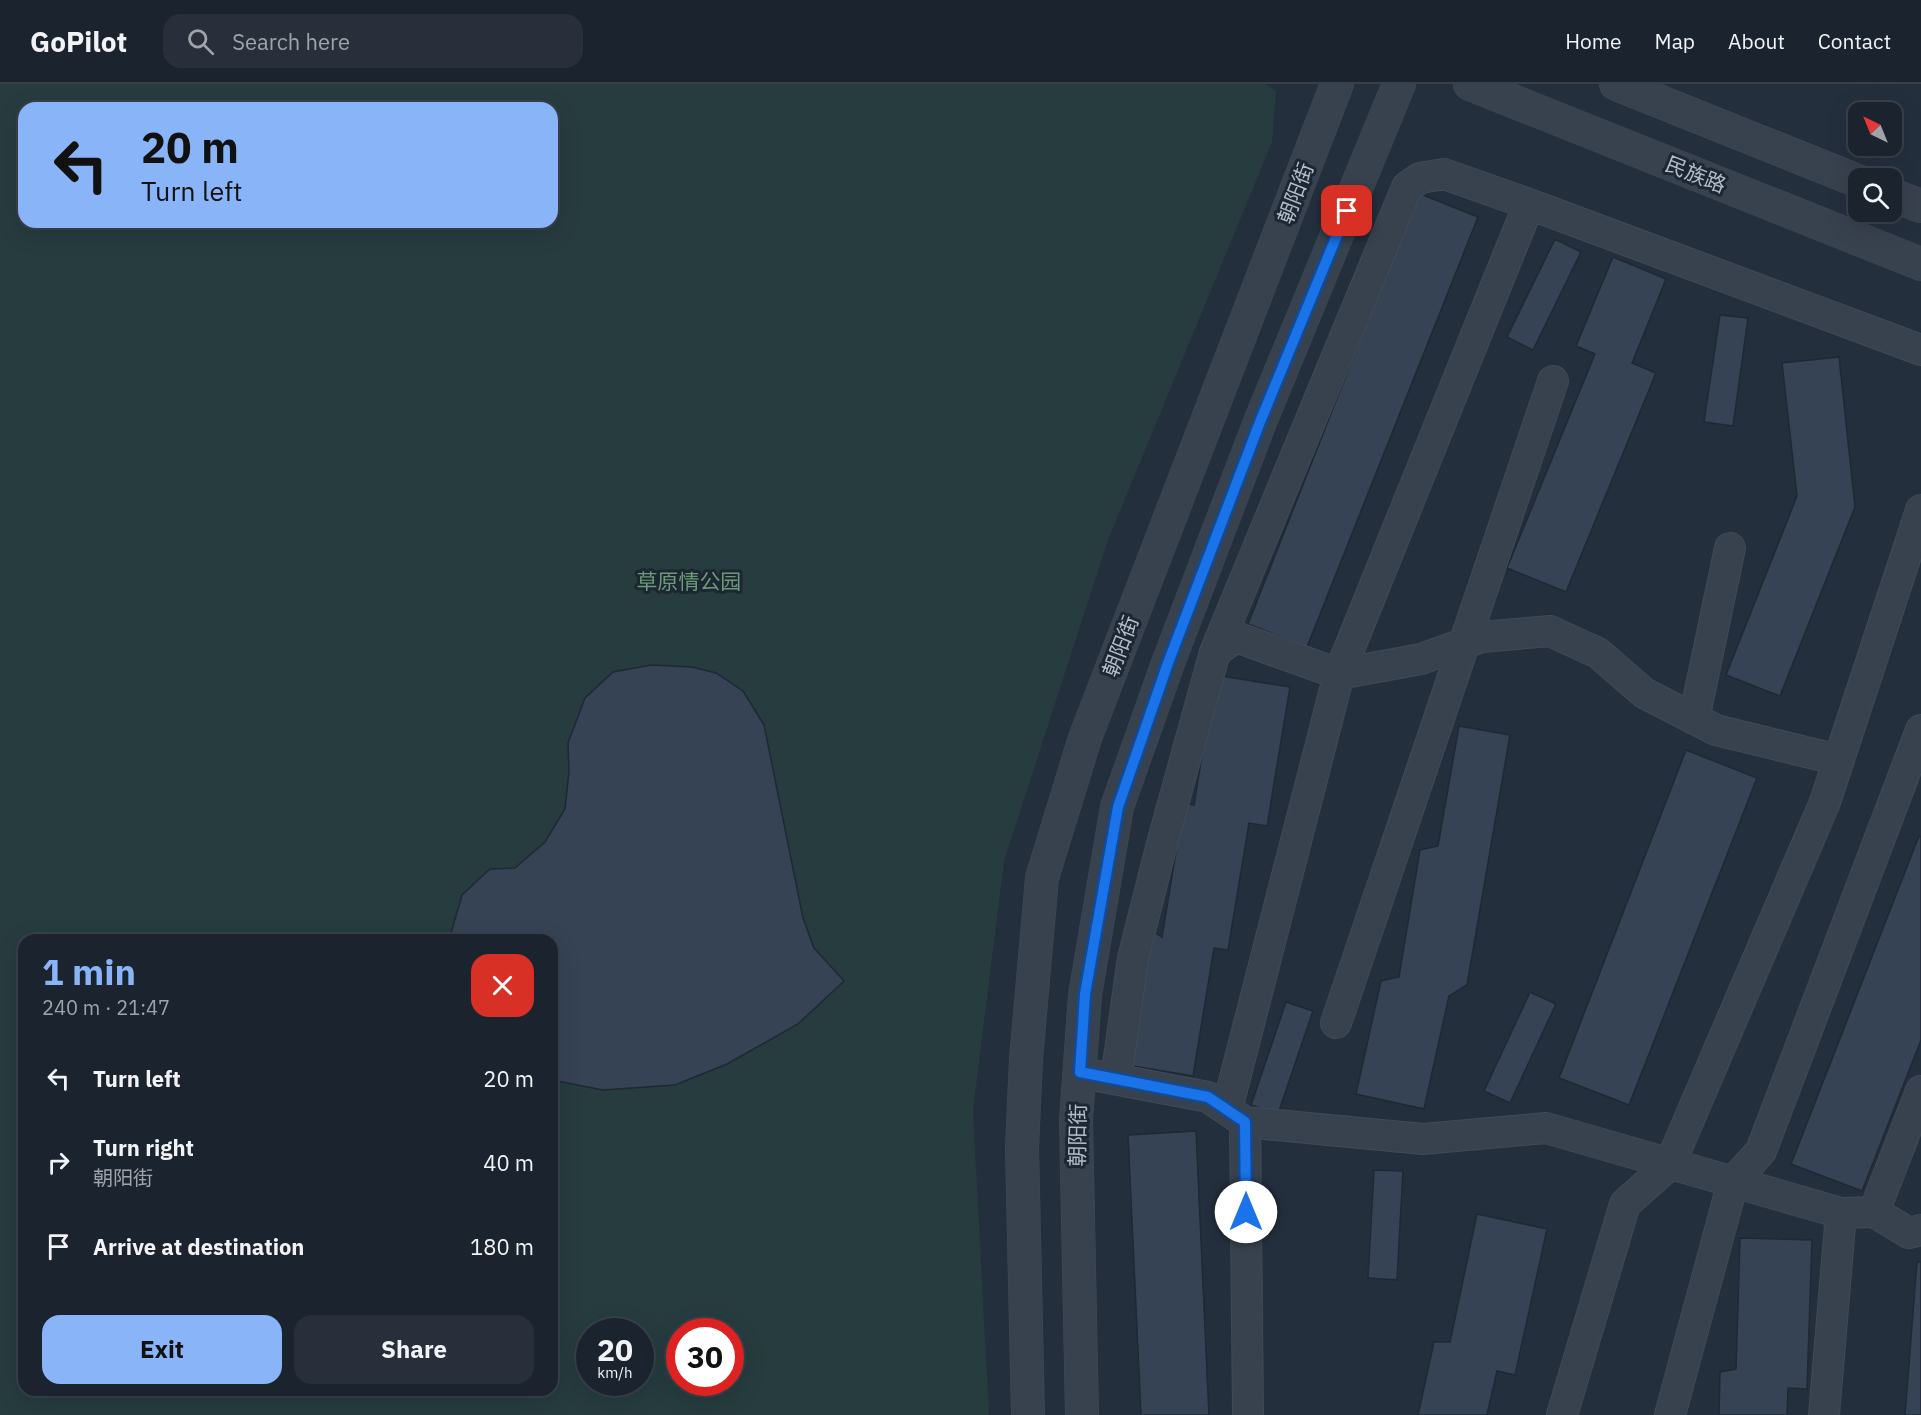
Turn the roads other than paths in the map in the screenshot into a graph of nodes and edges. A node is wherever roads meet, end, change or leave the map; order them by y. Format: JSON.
{"nodes":[{"id":1,"x":1337,"y":84,"type":"edge"},
{"id":2,"x":1399,"y":84,"type":"edge"},
{"id":3,"x":1470,"y":84,"type":"edge"},
{"id":4,"x":1616,"y":84,"type":"edge"},
{"id":5,"x":1848,"y":177,"type":"edge"},
{"id":6,"x":1902,"y":199,"type":"edge"},
{"id":7,"x":1529,"y":204,"type":"junction"},
{"id":8,"x":1921,"y":206,"type":"edge"},
{"id":9,"x":1921,"y":264,"type":"edge"},
{"id":10,"x":1921,"y":350,"type":"edge"},
{"id":11,"x":1553,"y":381,"type":"dead end"},
{"id":12,"x":1921,"y":510,"type":"edge"},
{"id":13,"x":1730,"y":548,"type":"dead end"},
{"id":14,"x":1464,"y":644,"type":"junction"},
{"id":15,"x":1215,"y":652,"type":"junction"},
{"id":16,"x":1339,"y":674,"type":"junction"},
{"id":17,"x":1694,"y":719,"type":"junction"},
{"id":18,"x":1921,"y":730,"type":"edge"},
{"id":19,"x":1839,"y":760,"type":"junction"},
{"id":20,"x":1336,"y":1023,"type":"dead end"},
{"id":21,"x":1080,"y":1072,"type":"junction"},
{"id":22,"x":1116,"y":1079,"type":"junction"},
{"id":23,"x":1921,"y":1091,"type":"edge"},
{"id":24,"x":1236,"y":1116,"type":"junction"},
{"id":25,"x":1670,"y":1164,"type":"junction"},
{"id":26,"x":1733,"y":1182,"type":"junction"},
{"id":27,"x":1874,"y":1212,"type":"junction"},
{"id":28,"x":1841,"y":1214,"type":"junction"},
{"id":29,"x":1921,"y":1230,"type":"edge"},
{"id":30,"x":1028,"y":1415,"type":"edge"},
{"id":31,"x":1082,"y":1415,"type":"edge"},
{"id":32,"x":1248,"y":1415,"type":"edge"},
{"id":33,"x":1562,"y":1415,"type":"edge"},
{"id":34,"x":1670,"y":1415,"type":"edge"},
{"id":35,"x":1824,"y":1415,"type":"edge"}],
"edges":[{"from":1,"to":30,"type":"street","name":"朝阳街"},
{"from":2,"to":21,"type":"street","name":"朝阳街"},
{"from":3,"to":9,"type":"street","name":"民族路"},
{"from":4,"to":5,"type":"street"},
{"from":6,"to":8,"type":"street"},
{"from":7,"to":10,"type":"street"},
{"from":7,"to":15,"type":"street"},
{"from":7,"to":16,"type":"street"},
{"from":11,"to":14,"type":"street"},
{"from":12,"to":19,"type":"street"},
{"from":13,"to":17,"type":"street"},
{"from":14,"to":16,"type":"street"},
{"from":14,"to":17,"type":"street"},
{"from":14,"to":20,"type":"street"},
{"from":15,"to":16,"type":"street"},
{"from":15,"to":22,"type":"street"},
{"from":16,"to":24,"type":"street"},
{"from":17,"to":19,"type":"street"},
{"from":18,"to":26,"type":"street"},
{"from":19,"to":25,"type":"street"},
{"from":21,"to":22,"type":"street"},
{"from":21,"to":31,"type":"street","name":"朝阳街"},
{"from":22,"to":24,"type":"street"},
{"from":23,"to":27,"type":"street"},
{"from":24,"to":25,"type":"street"},
{"from":24,"to":32,"type":"street"},
{"from":25,"to":26,"type":"street"},
{"from":25,"to":33,"type":"street"},
{"from":26,"to":28,"type":"street"},
{"from":26,"to":34,"type":"street"},
{"from":27,"to":28,"type":"street"},
{"from":27,"to":29,"type":"street"},
{"from":28,"to":35,"type":"street"}]}
